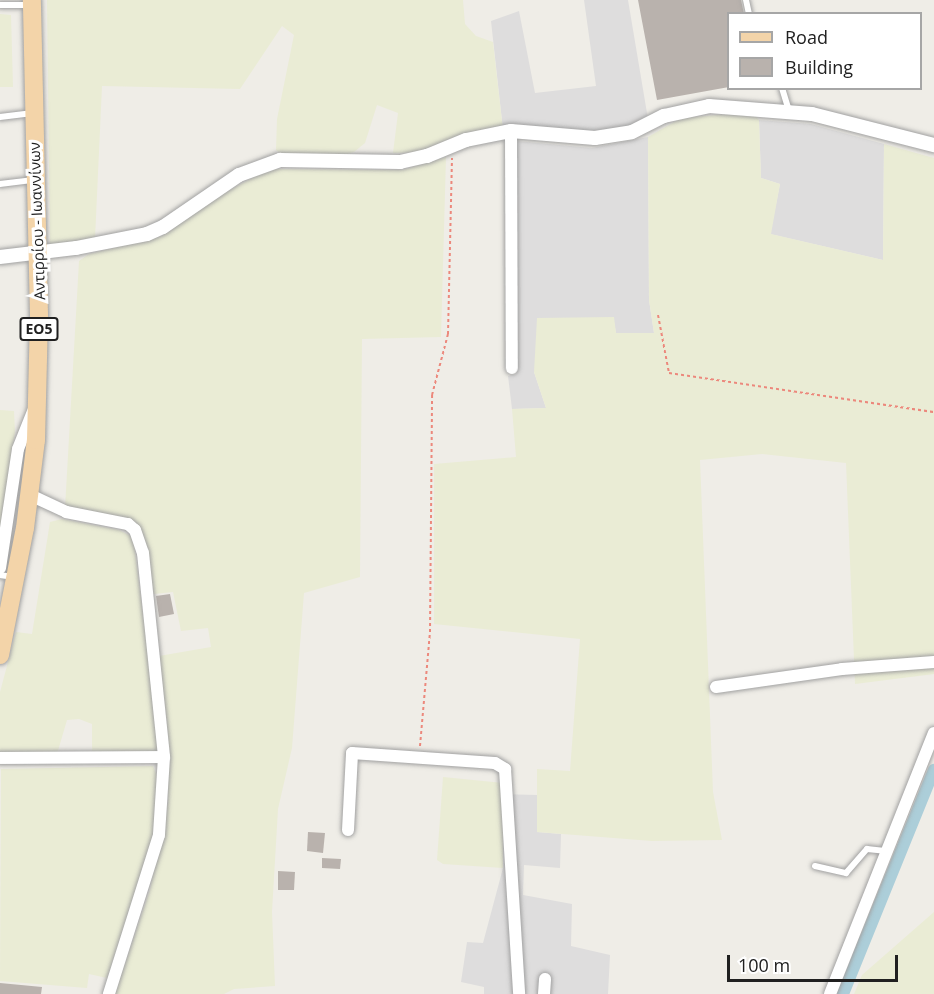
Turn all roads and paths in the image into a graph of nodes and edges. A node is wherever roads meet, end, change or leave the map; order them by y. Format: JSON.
{"nodes":[{"id":1,"x":32,"y":3,"type":"edge"},
{"id":2,"x":0,"y":5,"type":"edge"},
{"id":3,"x":783,"y":90,"type":"edge"},
{"id":4,"x":789,"y":111,"type":"junction"},
{"id":5,"x":34,"y":113,"type":"junction"},
{"id":6,"x":0,"y":117,"type":"edge"},
{"id":7,"x":511,"y":131,"type":"junction"},
{"id":8,"x":934,"y":145,"type":"edge"},
{"id":9,"x":450,"y":146,"type":"junction"},
{"id":10,"x":35,"y":180,"type":"junction"},
{"id":11,"x":0,"y":184,"type":"edge"},
{"id":12,"x":36,"y":254,"type":"junction"},
{"id":13,"x":0,"y":257,"type":"edge"},
{"id":14,"x":658,"y":315,"type":"dead end"},
{"id":15,"x":512,"y":368,"type":"dead end"},
{"id":16,"x":37,"y":404,"type":"junction"},
{"id":17,"x":934,"y":412,"type":"edge"},
{"id":18,"x":30,"y":495,"type":"junction"},
{"id":19,"x":5,"y":573,"type":"edge"},
{"id":20,"x":0,"y":655,"type":"edge"},
{"id":21,"x":934,"y":662,"type":"edge"},
{"id":22,"x":716,"y":687,"type":"dead end"},
{"id":23,"x":934,"y":733,"type":"edge"},
{"id":24,"x":164,"y":756,"type":"junction"},
{"id":25,"x":420,"y":757,"type":"junction"},
{"id":26,"x":0,"y":758,"type":"edge"},
{"id":27,"x":348,"y":830,"type":"dead end"},
{"id":28,"x":885,"y":851,"type":"junction"},
{"id":29,"x":815,"y":866,"type":"dead end"},
{"id":30,"x":545,"y":979,"type":"dead end"},
{"id":31,"x":109,"y":994,"type":"edge"},
{"id":32,"x":519,"y":994,"type":"edge"},
{"id":33,"x":544,"y":994,"type":"edge"},
{"id":34,"x":830,"y":994,"type":"edge"}],
"edges":[{"from":1,"to":2,"type":"lane"},
{"from":1,"to":5,"type":"main road","name":"Αντιρρίου - Ιωαννίνων","number":"ΕΟ5"},
{"from":3,"to":4,"type":"lane"},
{"from":4,"to":7,"type":"street"},
{"from":4,"to":8,"type":"street"},
{"from":5,"to":6,"type":"lane"},
{"from":5,"to":10,"type":"main road","name":"Αντιρρίου - Ιωαννίνων","number":"ΕΟ5"},
{"from":7,"to":9,"type":"street"},
{"from":7,"to":15,"type":"street"},
{"from":9,"to":12,"type":"street"},
{"from":9,"to":25,"type":"path"},
{"from":10,"to":11,"type":"lane"},
{"from":10,"to":12,"type":"main road","name":"Αντιρρίου - Ιωαννίνων","number":"ΕΟ5"},
{"from":12,"to":13,"type":"street"},
{"from":12,"to":16,"type":"main road","name":"Αντιρρίου - Ιωαννίνων","number":"ΕΟ5"},
{"from":14,"to":17,"type":"path"},
{"from":16,"to":18,"type":"main road","name":"Αντιρρίου - Ιωαννίνων","number":"ΕΟ5"},
{"from":16,"to":19,"type":"street"},
{"from":18,"to":19,"type":"main road","name":"Αντιρρίου - Ιωαννίνων","number":"ΕΟ5"},
{"from":18,"to":24,"type":"street"},
{"from":19,"to":20,"type":"main road","name":"Αντιρρίου - Ιωαννίνων","number":"ΕΟ5"},
{"from":21,"to":22,"type":"street"},
{"from":23,"to":28,"type":"street"},
{"from":24,"to":26,"type":"street"},
{"from":24,"to":31,"type":"street"},
{"from":25,"to":27,"type":"street"},
{"from":25,"to":32,"type":"street"},
{"from":28,"to":29,"type":"lane"},
{"from":28,"to":34,"type":"street"},
{"from":30,"to":33,"type":"street"}]}
